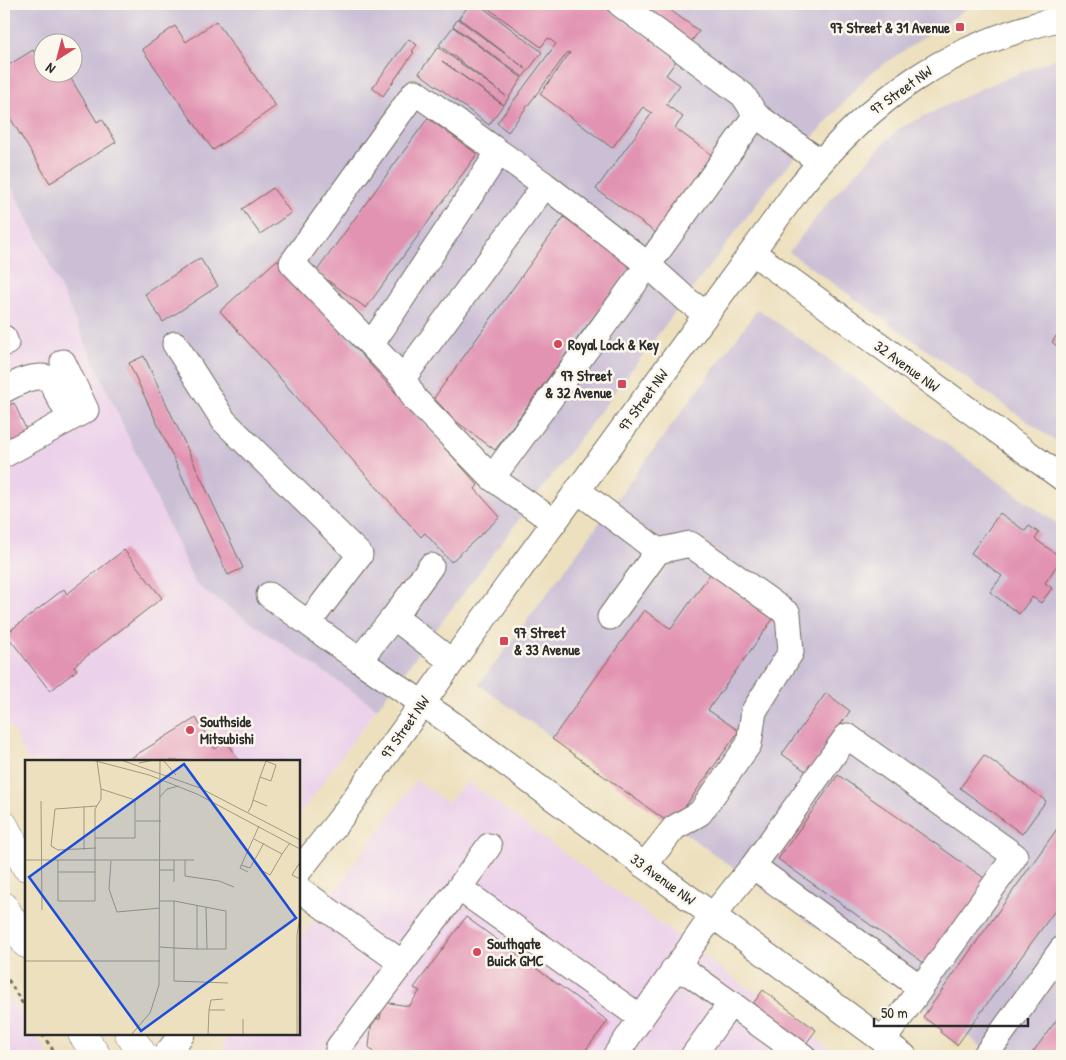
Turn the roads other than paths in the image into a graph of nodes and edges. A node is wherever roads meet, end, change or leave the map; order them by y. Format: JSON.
{"nodes":[{"id":1,"x":620,"y":4,"type":"edge"},
{"id":2,"x":1060,"y":4,"type":"edge"},
{"id":3,"x":1062,"y":17,"type":"edge"},
{"id":4,"x":756,"y":115,"type":"junction"},
{"id":5,"x":499,"y":152,"type":"junction"},
{"id":6,"x":820,"y":162,"type":"junction"},
{"id":7,"x":545,"y":185,"type":"junction"},
{"id":8,"x":752,"y":252,"type":"junction"},
{"id":9,"x":648,"y":266,"type":"junction"},
{"id":10,"x":706,"y":314,"type":"junction"},
{"id":11,"x":175,"y":344,"type":"dead end"},
{"id":12,"x":371,"y":345,"type":"junction"},
{"id":13,"x":62,"y":362,"type":"dead end"},
{"id":14,"x":403,"y":378,"type":"junction"},
{"id":15,"x":4,"y":390,"type":"edge"},
{"id":16,"x":70,"y":418,"type":"junction"},
{"id":17,"x":4,"y":455,"type":"edge"},
{"id":18,"x":492,"y":478,"type":"junction"},
{"id":19,"x":1062,"y":478,"type":"edge"},
{"id":20,"x":577,"y":490,"type":"junction"},
{"id":21,"x":554,"y":522,"type":"junction"},
{"id":22,"x":658,"y":551,"type":"junction"},
{"id":23,"x":431,"y":566,"type":"dead end"},
{"id":24,"x":269,"y":595,"type":"dead end"},
{"id":25,"x":394,"y":617,"type":"junction"},
{"id":26,"x":610,"y":617,"type":"dead end"},
{"id":27,"x":309,"y":622,"type":"junction"},
{"id":28,"x":359,"y":660,"type":"junction"},
{"id":29,"x":452,"y":662,"type":"junction"},
{"id":30,"x":422,"y":703,"type":"junction"},
{"id":31,"x":4,"y":825,"type":"edge"},
{"id":32,"x":489,"y":846,"type":"dead end"},
{"id":33,"x":25,"y":865,"type":"edge"},
{"id":34,"x":644,"y":866,"type":"junction"},
{"id":35,"x":753,"y":866,"type":"junction"},
{"id":36,"x":300,"y":870,"type":"edge"},
{"id":37,"x":459,"y":888,"type":"junction"},
{"id":38,"x":300,"y":890,"type":"edge"},
{"id":39,"x":4,"y":906,"type":"edge"},
{"id":40,"x":713,"y":916,"type":"junction"},
{"id":41,"x":25,"y":942,"type":"edge"},
{"id":42,"x":1062,"y":948,"type":"edge"},
{"id":43,"x":402,"y":963,"type":"junction"},
{"id":44,"x":673,"y":970,"type":"junction"},
{"id":45,"x":921,"y":988,"type":"junction"},
{"id":46,"x":731,"y":1003,"type":"junction"},
{"id":47,"x":641,"y":1018,"type":"junction"},
{"id":48,"x":68,"y":1035,"type":"edge"},
{"id":49,"x":83,"y":1035,"type":"edge"},
{"id":50,"x":130,"y":1035,"type":"edge"},
{"id":51,"x":181,"y":1035,"type":"edge"},
{"id":52,"x":883,"y":1041,"type":"junction"},
{"id":53,"x":75,"y":1056,"type":"edge"},
{"id":54,"x":97,"y":1056,"type":"edge"},
{"id":55,"x":144,"y":1056,"type":"edge"},
{"id":56,"x":165,"y":1056,"type":"edge"},
{"id":57,"x":338,"y":1056,"type":"edge"},
{"id":58,"x":615,"y":1056,"type":"edge"},
{"id":59,"x":693,"y":1056,"type":"edge"},
{"id":60,"x":803,"y":1056,"type":"edge"},
{"id":61,"x":904,"y":1056,"type":"edge"},
{"id":62,"x":985,"y":1056,"type":"edge"}],
"edges":[{"from":1,"to":4,"type":"street"},
{"from":2,"to":3,"type":"street"},
{"from":3,"to":6,"type":"street","name":"97 Street NW"},
{"from":4,"to":6,"type":"street"},
{"from":4,"to":9,"type":"street"},
{"from":5,"to":7,"type":"street"},
{"from":5,"to":12,"type":"street"},
{"from":5,"to":12,"type":"street"},
{"from":6,"to":8,"type":"street","name":"97 Street NW"},
{"from":7,"to":9,"type":"street"},
{"from":7,"to":14,"type":"street"},
{"from":8,"to":10,"type":"street","name":"97 Street NW"},
{"from":8,"to":19,"type":"street","name":"32 Avenue NW"},
{"from":9,"to":10,"type":"street"},
{"from":9,"to":18,"type":"street"},
{"from":10,"to":20,"type":"street","name":"97 Street NW"},
{"from":11,"to":27,"type":"street"},
{"from":12,"to":14,"type":"street"},
{"from":13,"to":16,"type":"street"},
{"from":14,"to":18,"type":"street"},
{"from":15,"to":16,"type":"street"},
{"from":16,"to":17,"type":"street"},
{"from":18,"to":21,"type":"street"},
{"from":20,"to":21,"type":"street","name":"97 Street NW"},
{"from":20,"to":22,"type":"street"},
{"from":21,"to":29,"type":"street","name":"97 Street NW"},
{"from":22,"to":26,"type":"street"},
{"from":22,"to":34,"type":"street"},
{"from":23,"to":25,"type":"street"},
{"from":24,"to":27,"type":"street","name":"33 Avenue NW"},
{"from":25,"to":28,"type":"street"},
{"from":25,"to":29,"type":"street"},
{"from":27,"to":28,"type":"street","name":"33 Avenue NW"},
{"from":28,"to":30,"type":"street","name":"33 Avenue NW"},
{"from":29,"to":30,"type":"street","name":"97 Street NW"},
{"from":30,"to":34,"type":"street","name":"33 Avenue NW"},
{"from":30,"to":36,"type":"street","name":"97 Street NW"},
{"from":31,"to":33,"type":"main road"},
{"from":32,"to":37,"type":"street"},
{"from":34,"to":40,"type":"street","name":"33 Avenue NW"},
{"from":35,"to":40,"type":"street"},
{"from":35,"to":45,"type":"street"},
{"from":35,"to":45,"type":"street"},
{"from":37,"to":43,"type":"street"},
{"from":37,"to":47,"type":"street"},
{"from":38,"to":43,"type":"street"},
{"from":39,"to":41,"type":"main road"},
{"from":40,"to":44,"type":"street"},
{"from":40,"to":52,"type":"street","name":"33 Avenue NW"},
{"from":42,"to":62,"type":"street"},
{"from":43,"to":57,"type":"street"},
{"from":44,"to":46,"type":"street"},
{"from":44,"to":47,"type":"street"},
{"from":45,"to":52,"type":"street"},
{"from":46,"to":59,"type":"street"},
{"from":46,"to":60,"type":"street"},
{"from":47,"to":58,"type":"street"},
{"from":48,"to":53,"type":"main road"},
{"from":49,"to":54,"type":"main road"},
{"from":50,"to":55,"type":"main road"},
{"from":51,"to":56,"type":"street"},
{"from":52,"to":61,"type":"street","name":"33 Avenue NW"}]}
